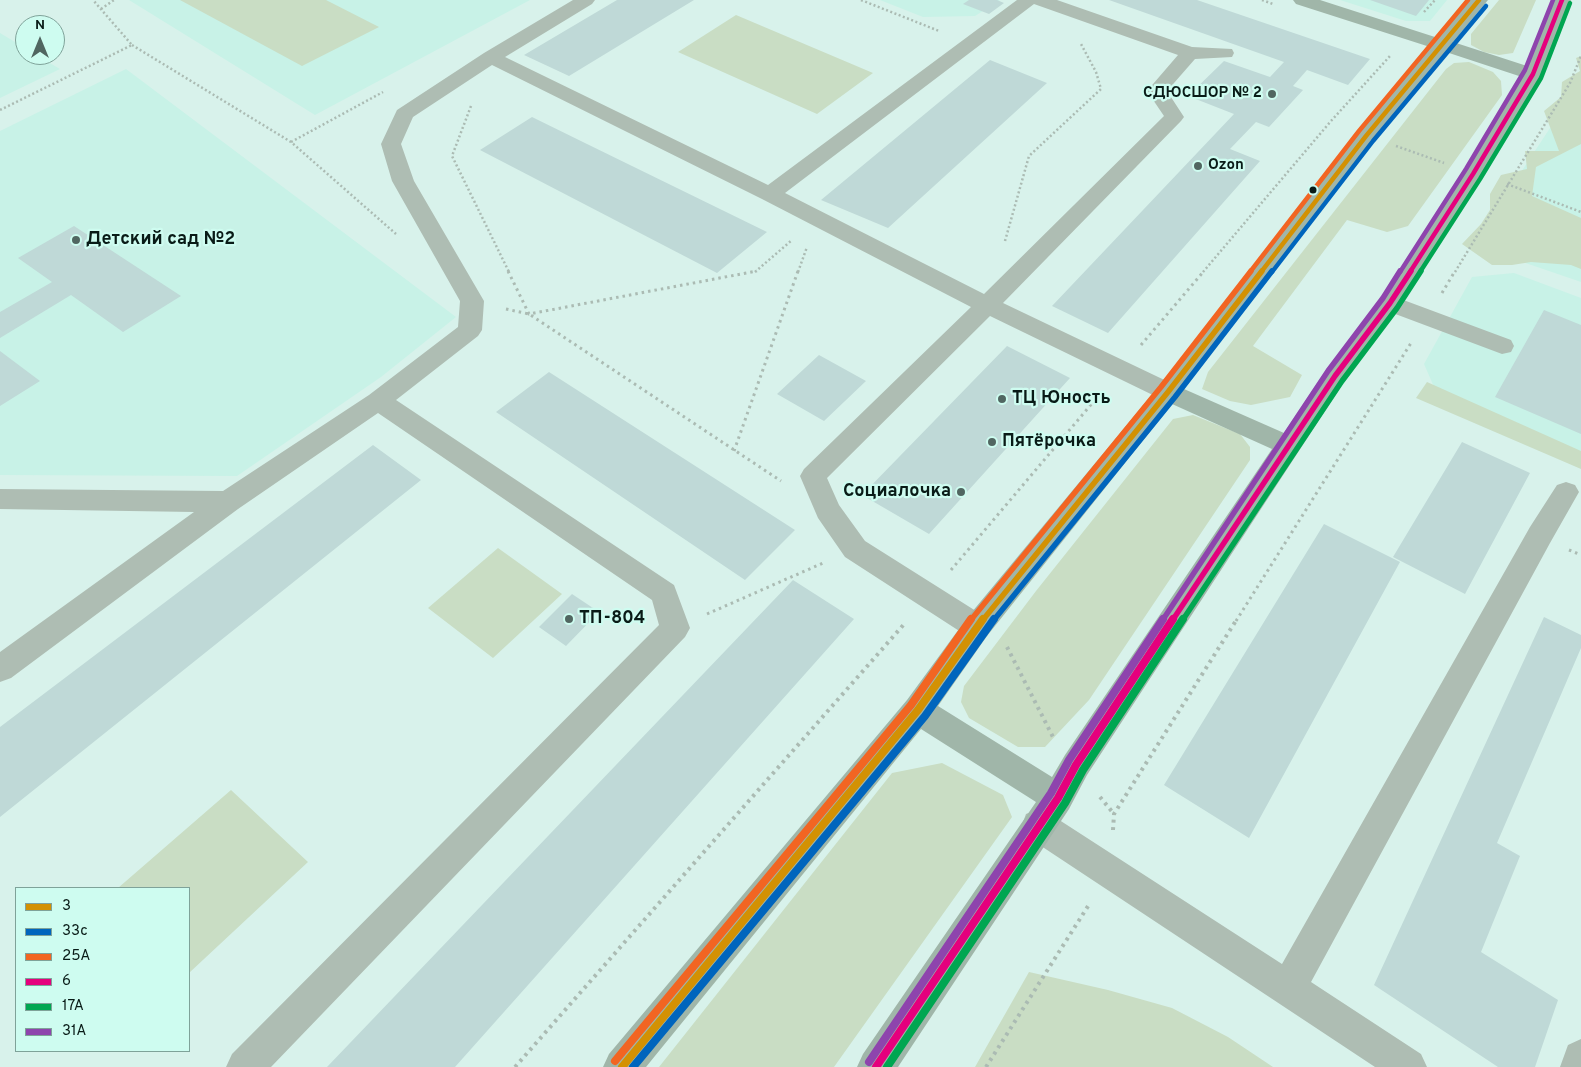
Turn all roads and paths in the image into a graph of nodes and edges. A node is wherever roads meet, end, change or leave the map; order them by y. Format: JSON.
{"nodes":[{"id":1,"x":92,"y":0,"type":"edge"},
{"id":2,"x":114,"y":0,"type":"edge"},
{"id":3,"x":586,"y":0,"type":"edge"},
{"id":4,"x":861,"y":0,"type":"edge"},
{"id":5,"x":1028,"y":0,"type":"edge"},
{"id":6,"x":1040,"y":0,"type":"edge"},
{"id":7,"x":1302,"y":0,"type":"edge"},
{"id":8,"x":1435,"y":0,"type":"edge"},
{"id":9,"x":1479,"y":0,"type":"edge"},
{"id":10,"x":1562,"y":0,"type":"edge"},
{"id":11,"x":1060,"y":7,"type":"junction"},
{"id":12,"x":101,"y":9,"type":"junction"},
{"id":13,"x":1406,"y":34,"type":"junction"},
{"id":14,"x":970,"y":43,"type":"junction"},
{"id":15,"x":132,"y":45,"type":"junction"},
{"id":16,"x":1442,"y":46,"type":"junction"},
{"id":17,"x":1190,"y":53,"type":"junction"},
{"id":18,"x":1225,"y":53,"type":"dead end"},
{"id":19,"x":490,"y":56,"type":"junction"},
{"id":20,"x":1581,"y":56,"type":"edge"},
{"id":21,"x":1533,"y":74,"type":"junction"},
{"id":22,"x":0,"y":110,"type":"edge"},
{"id":23,"x":1331,"y":120,"type":"junction"},
{"id":24,"x":1366,"y":136,"type":"junction"},
{"id":25,"x":1473,"y":174,"type":"junction"},
{"id":26,"x":1508,"y":184,"type":"junction"},
{"id":27,"x":770,"y":194,"type":"junction"},
{"id":28,"x":1581,"y":212,"type":"edge"},
{"id":29,"x":817,"y":218,"type":"junction"},
{"id":30,"x":400,"y":238,"type":"dead end"},
{"id":31,"x":1003,"y":249,"type":"dead end"},
{"id":32,"x":472,"y":301,"type":"junction"},
{"id":33,"x":1390,"y":303,"type":"junction"},
{"id":34,"x":987,"y":305,"type":"junction"},
{"id":35,"x":529,"y":314,"type":"junction"},
{"id":36,"x":1427,"y":318,"type":"junction"},
{"id":37,"x":1502,"y":346,"type":"dead end"},
{"id":38,"x":1121,"y":369,"type":"junction"},
{"id":39,"x":1168,"y":392,"type":"junction"},
{"id":40,"x":378,"y":401,"type":"junction"},
{"id":41,"x":1290,"y":446,"type":"junction"},
{"id":42,"x":734,"y":451,"type":"junction"},
{"id":43,"x":1566,"y":492,"type":"dead end"},
{"id":44,"x":0,"y":499,"type":"edge"},
{"id":45,"x":228,"y":502,"type":"junction"},
{"id":46,"x":828,"y":510,"type":"junction"},
{"id":47,"x":854,"y":550,"type":"junction"},
{"id":48,"x":928,"y":596,"type":"junction"},
{"id":49,"x":983,"y":620,"type":"junction"},
{"id":50,"x":675,"y":628,"type":"junction"},
{"id":51,"x":0,"y":670,"type":"edge"},
{"id":52,"x":918,"y":710,"type":"junction"},
{"id":53,"x":1076,"y":765,"type":"junction"},
{"id":54,"x":1058,"y":798,"type":"junction"},
{"id":55,"x":1114,"y":814,"type":"junction"},
{"id":56,"x":1038,"y":825,"type":"junction"},
{"id":57,"x":1110,"y":871,"type":"junction"},
{"id":58,"x":1288,"y":988,"type":"junction"},
{"id":59,"x":1581,"y":1058,"type":"edge"},
{"id":60,"x":245,"y":1067,"type":"edge"},
{"id":61,"x":515,"y":1067,"type":"edge"},
{"id":62,"x":622,"y":1067,"type":"edge"},
{"id":63,"x":876,"y":1067,"type":"edge"},
{"id":64,"x":986,"y":1067,"type":"edge"},
{"id":65,"x":1408,"y":1067,"type":"edge"},
{"id":66,"x":1579,"y":1067,"type":"edge"}],
"edges":[{"from":1,"to":12,"type":"path"},
{"from":2,"to":12,"type":"path"},
{"from":3,"to":19,"type":"lane"},
{"from":4,"to":14,"type":"path"},
{"from":5,"to":14,"type":"lane"},
{"from":6,"to":11,"type":"lane"},
{"from":7,"to":13,"type":"main road"},
{"from":8,"to":13,"type":"path"},
{"from":9,"to":16,"type":"main road"},
{"from":10,"to":21,"type":"main road"},
{"from":11,"to":17,"type":"lane"},
{"from":11,"to":31,"type":"path"},
{"from":12,"to":15,"type":"path"},
{"from":13,"to":16,"type":"main road"},
{"from":13,"to":23,"type":"path"},
{"from":14,"to":27,"type":"lane"},
{"from":15,"to":22,"type":"path"},
{"from":15,"to":30,"type":"path"},
{"from":16,"to":21,"type":"main road"},
{"from":16,"to":24,"type":"main road"},
{"from":17,"to":18,"type":"lane"},
{"from":17,"to":34,"type":"lane"},
{"from":19,"to":27,"type":"lane"},
{"from":19,"to":32,"type":"lane"},
{"from":19,"to":35,"type":"path"},
{"from":20,"to":26,"type":"path"},
{"from":21,"to":25,"type":"main road"},
{"from":23,"to":24,"type":"path"},
{"from":23,"to":38,"type":"path"},
{"from":24,"to":25,"type":"path"},
{"from":24,"to":39,"type":"main road"},
{"from":25,"to":26,"type":"path"},
{"from":25,"to":33,"type":"main road"},
{"from":26,"to":28,"type":"path"},
{"from":26,"to":36,"type":"path"},
{"from":27,"to":29,"type":"lane"},
{"from":29,"to":34,"type":"lane"},
{"from":29,"to":35,"type":"path"},
{"from":29,"to":42,"type":"path"},
{"from":32,"to":35,"type":"path"},
{"from":32,"to":40,"type":"lane"},
{"from":33,"to":36,"type":"lane"},
{"from":33,"to":41,"type":"main road"},
{"from":34,"to":38,"type":"lane"},
{"from":34,"to":46,"type":"lane"},
{"from":35,"to":42,"type":"path"},
{"from":36,"to":37,"type":"lane"},
{"from":36,"to":55,"type":"path"},
{"from":38,"to":39,"type":"lane"},
{"from":38,"to":48,"type":"path"},
{"from":39,"to":41,"type":"main road"},
{"from":39,"to":49,"type":"main road"},
{"from":40,"to":45,"type":"lane"},
{"from":40,"to":50,"type":"lane"},
{"from":41,"to":53,"type":"main road"},
{"from":42,"to":46,"type":"path"},
{"from":43,"to":58,"type":"lane"},
{"from":44,"to":45,"type":"lane"},
{"from":45,"to":51,"type":"lane"},
{"from":46,"to":47,"type":"lane"},
{"from":47,"to":48,"type":"lane"},
{"from":47,"to":50,"type":"path"},
{"from":48,"to":49,"type":"lane"},
{"from":48,"to":61,"type":"path"},
{"from":49,"to":52,"type":"main road"},
{"from":49,"to":53,"type":"path"},
{"from":50,"to":60,"type":"lane"},
{"from":52,"to":54,"type":"main road"},
{"from":52,"to":62,"type":"main road"},
{"from":53,"to":54,"type":"main road"},
{"from":53,"to":55,"type":"path"},
{"from":54,"to":56,"type":"main road"},
{"from":55,"to":57,"type":"path"},
{"from":56,"to":57,"type":"lane"},
{"from":56,"to":63,"type":"main road"},
{"from":57,"to":58,"type":"lane"},
{"from":57,"to":64,"type":"path"},
{"from":58,"to":65,"type":"lane"},
{"from":59,"to":66,"type":"lane"}]}
